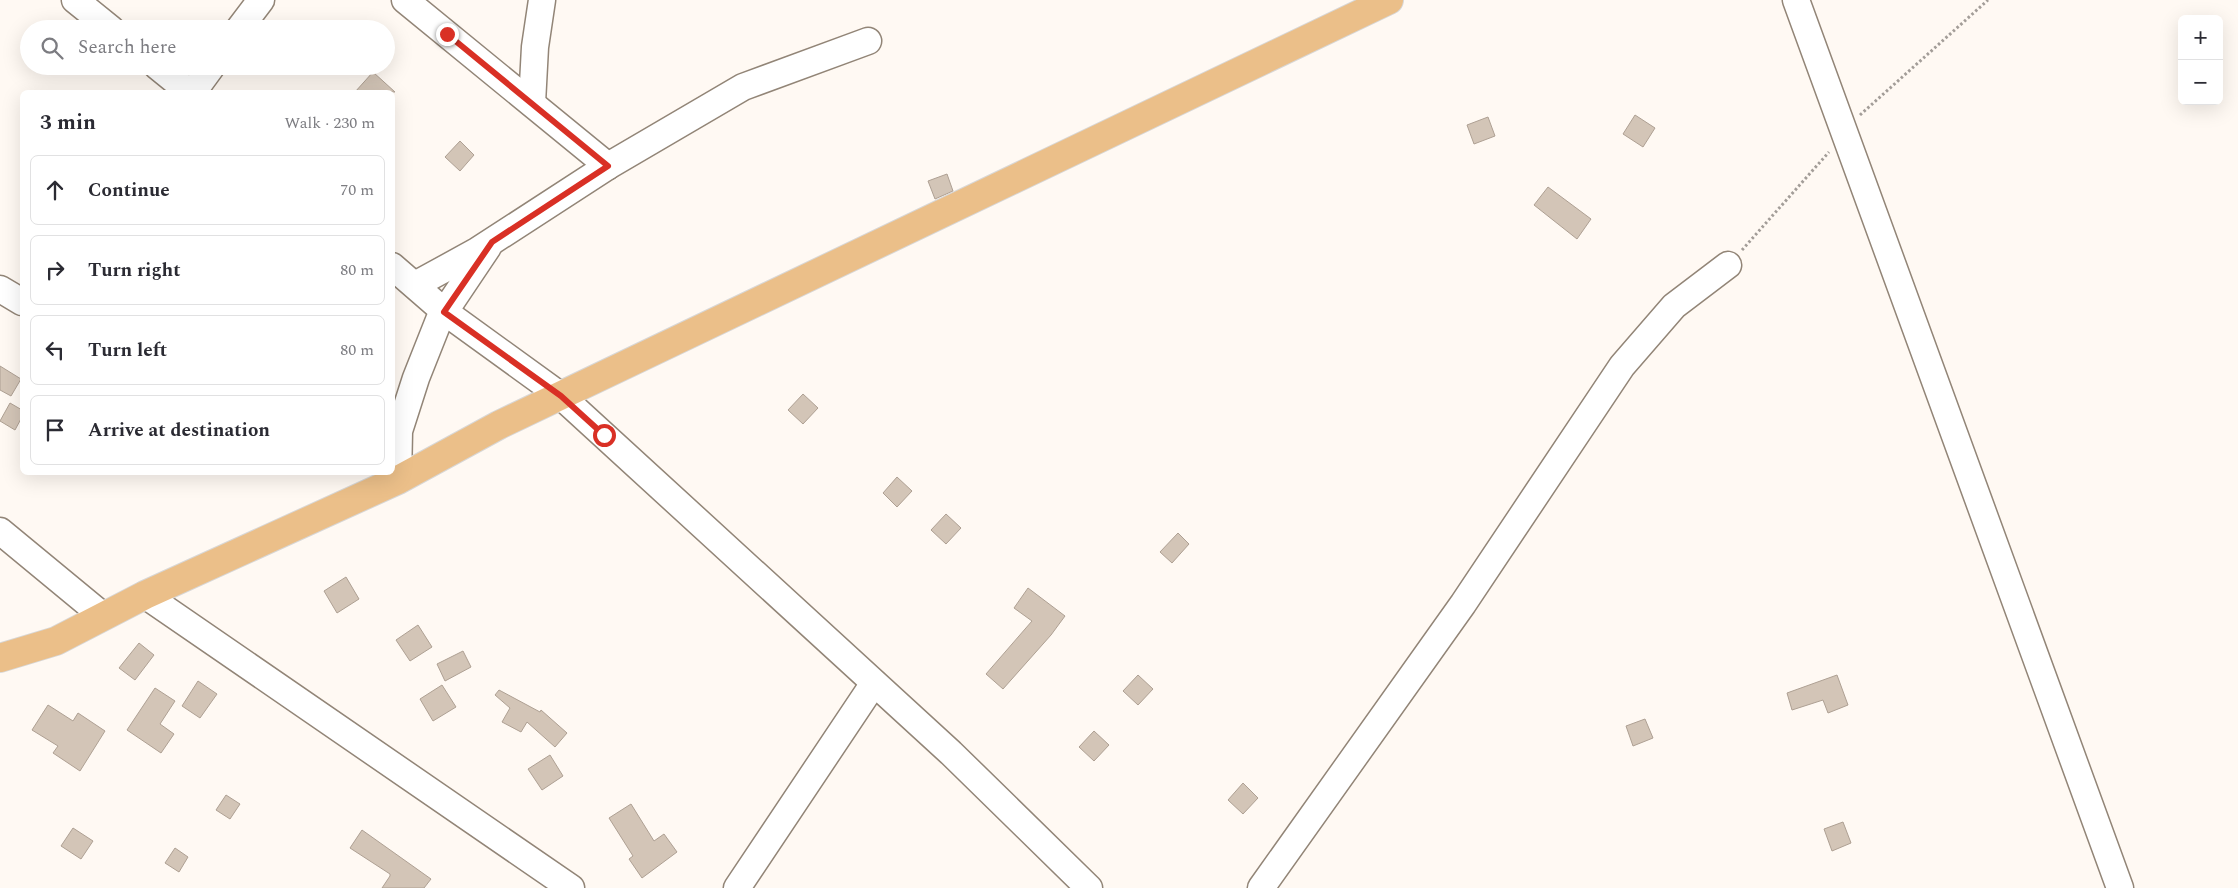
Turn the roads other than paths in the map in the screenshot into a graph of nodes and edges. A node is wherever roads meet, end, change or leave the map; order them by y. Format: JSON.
{"nodes":[{"id":1,"x":75,"y":0,"type":"edge"},
{"id":2,"x":260,"y":0,"type":"edge"},
{"id":3,"x":404,"y":0,"type":"edge"},
{"id":4,"x":542,"y":0,"type":"edge"},
{"id":5,"x":1389,"y":0,"type":"edge"},
{"id":6,"x":1796,"y":0,"type":"edge"},
{"id":7,"x":100,"y":20,"type":"edge"},
{"id":8,"x":246,"y":20,"type":"edge"},
{"id":9,"x":868,"y":41,"type":"dead end"},
{"id":10,"x":169,"y":75,"type":"edge"},
{"id":11,"x":205,"y":75,"type":"edge"},
{"id":12,"x":188,"y":90,"type":"edge"},
{"id":13,"x":193,"y":90,"type":"edge"},
{"id":14,"x":532,"y":104,"type":"junction"},
{"id":15,"x":608,"y":166,"type":"junction"},
{"id":16,"x":492,"y":242,"type":"junction"},
{"id":17,"x":1728,"y":265,"type":"dead end"},
{"id":18,"x":395,"y":268,"type":"edge"},
{"id":19,"x":415,"y":285,"type":"junction"},
{"id":20,"x":0,"y":289,"type":"edge"},
{"id":21,"x":20,"y":301,"type":"edge"},
{"id":22,"x":444,"y":312,"type":"junction"},
{"id":23,"x":561,"y":396,"type":"junction"},
{"id":24,"x":398,"y":480,"type":"junction"},
{"id":25,"x":0,"y":531,"type":"edge"},
{"id":26,"x":144,"y":595,"type":"junction"},
{"id":27,"x":103,"y":616,"type":"junction"},
{"id":28,"x":0,"y":658,"type":"edge"},
{"id":29,"x":874,"y":683,"type":"junction"},
{"id":30,"x":571,"y":888,"type":"edge"},
{"id":31,"x":737,"y":888,"type":"edge"},
{"id":32,"x":1089,"y":888,"type":"edge"},
{"id":33,"x":1261,"y":888,"type":"edge"},
{"id":34,"x":2120,"y":888,"type":"edge"}],
"edges":[{"from":1,"to":7,"type":"street"},
{"from":2,"to":8,"type":"street"},
{"from":3,"to":14,"type":"street"},
{"from":4,"to":14,"type":"street"},
{"from":5,"to":23,"type":"main road"},
{"from":6,"to":34,"type":"street"},
{"from":9,"to":15,"type":"street"},
{"from":10,"to":12,"type":"street"},
{"from":11,"to":13,"type":"street"},
{"from":14,"to":15,"type":"street"},
{"from":15,"to":16,"type":"street"},
{"from":16,"to":19,"type":"street"},
{"from":16,"to":22,"type":"street"},
{"from":17,"to":33,"type":"street"},
{"from":18,"to":19,"type":"street"},
{"from":19,"to":22,"type":"street"},
{"from":20,"to":21,"type":"street"},
{"from":22,"to":23,"type":"street"},
{"from":22,"to":24,"type":"street"},
{"from":23,"to":24,"type":"main road"},
{"from":23,"to":29,"type":"street"},
{"from":24,"to":26,"type":"main road"},
{"from":25,"to":27,"type":"street"},
{"from":26,"to":27,"type":"main road"},
{"from":26,"to":30,"type":"street"},
{"from":27,"to":28,"type":"main road"},
{"from":29,"to":31,"type":"street"},
{"from":29,"to":32,"type":"street"}]}
